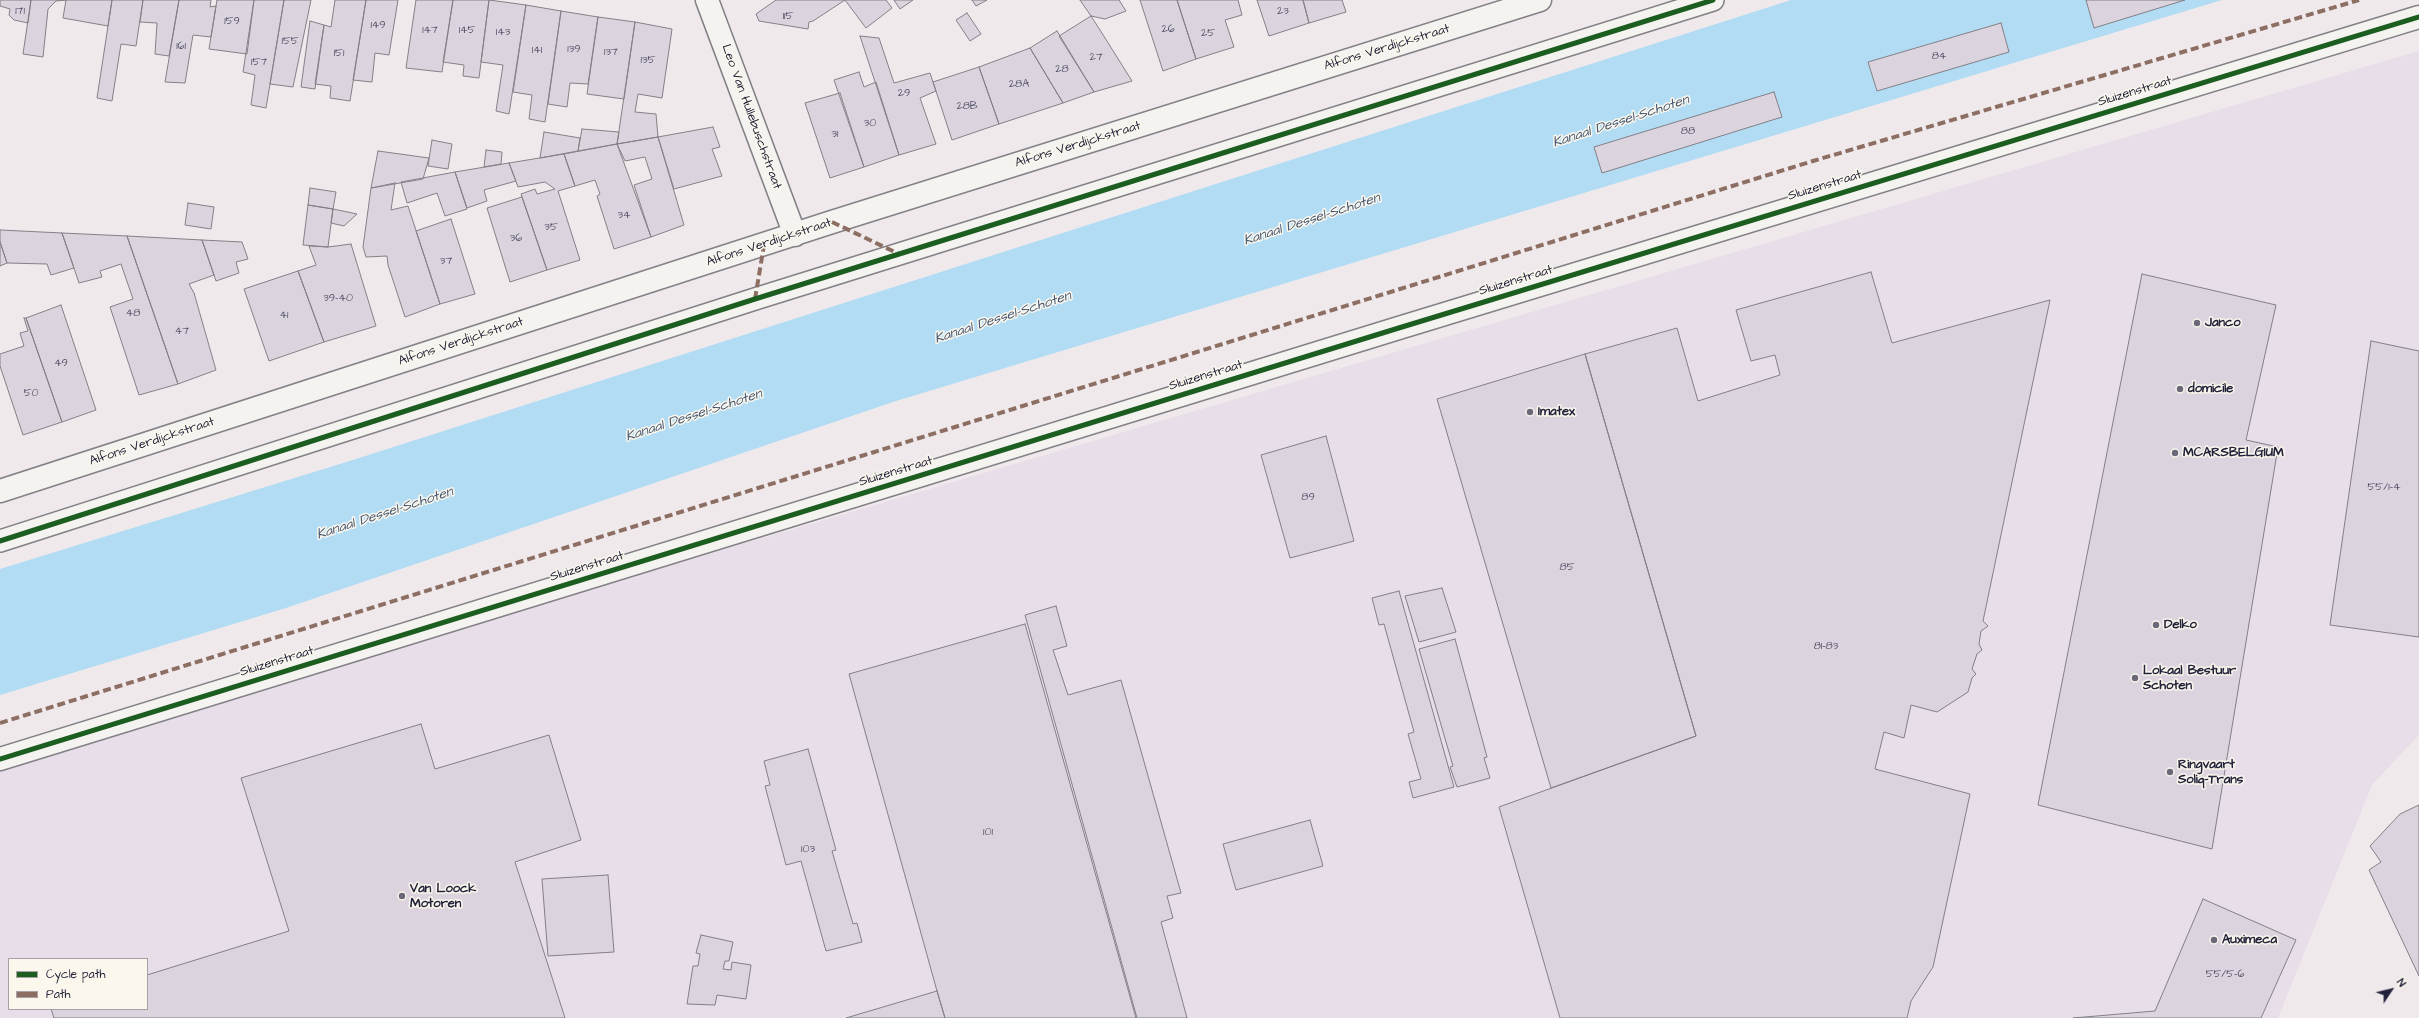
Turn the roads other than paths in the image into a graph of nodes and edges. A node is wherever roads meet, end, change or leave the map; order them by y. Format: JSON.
{"nodes":[{"id":1,"x":707,"y":0,"type":"edge"},
{"id":2,"x":1540,"y":0,"type":"edge"},
{"id":3,"x":1713,"y":0,"type":"edge"},
{"id":4,"x":2419,"y":17,"type":"edge"},
{"id":5,"x":795,"y":235,"type":"junction"},
{"id":6,"x":0,"y":491,"type":"edge"},
{"id":7,"x":0,"y":541,"type":"edge"},
{"id":8,"x":0,"y":759,"type":"edge"}],
"edges":[{"from":1,"to":5,"type":"street","name":"Leo Van Hullebuschstraat"},
{"from":2,"to":5,"type":"street","name":"Alfons Verdijckstraat"},
{"from":3,"to":7,"type":"lane"},
{"from":4,"to":8,"type":"street","name":"Sluizenstraat"},
{"from":5,"to":6,"type":"street","name":"Alfons Verdijckstraat"}]}
